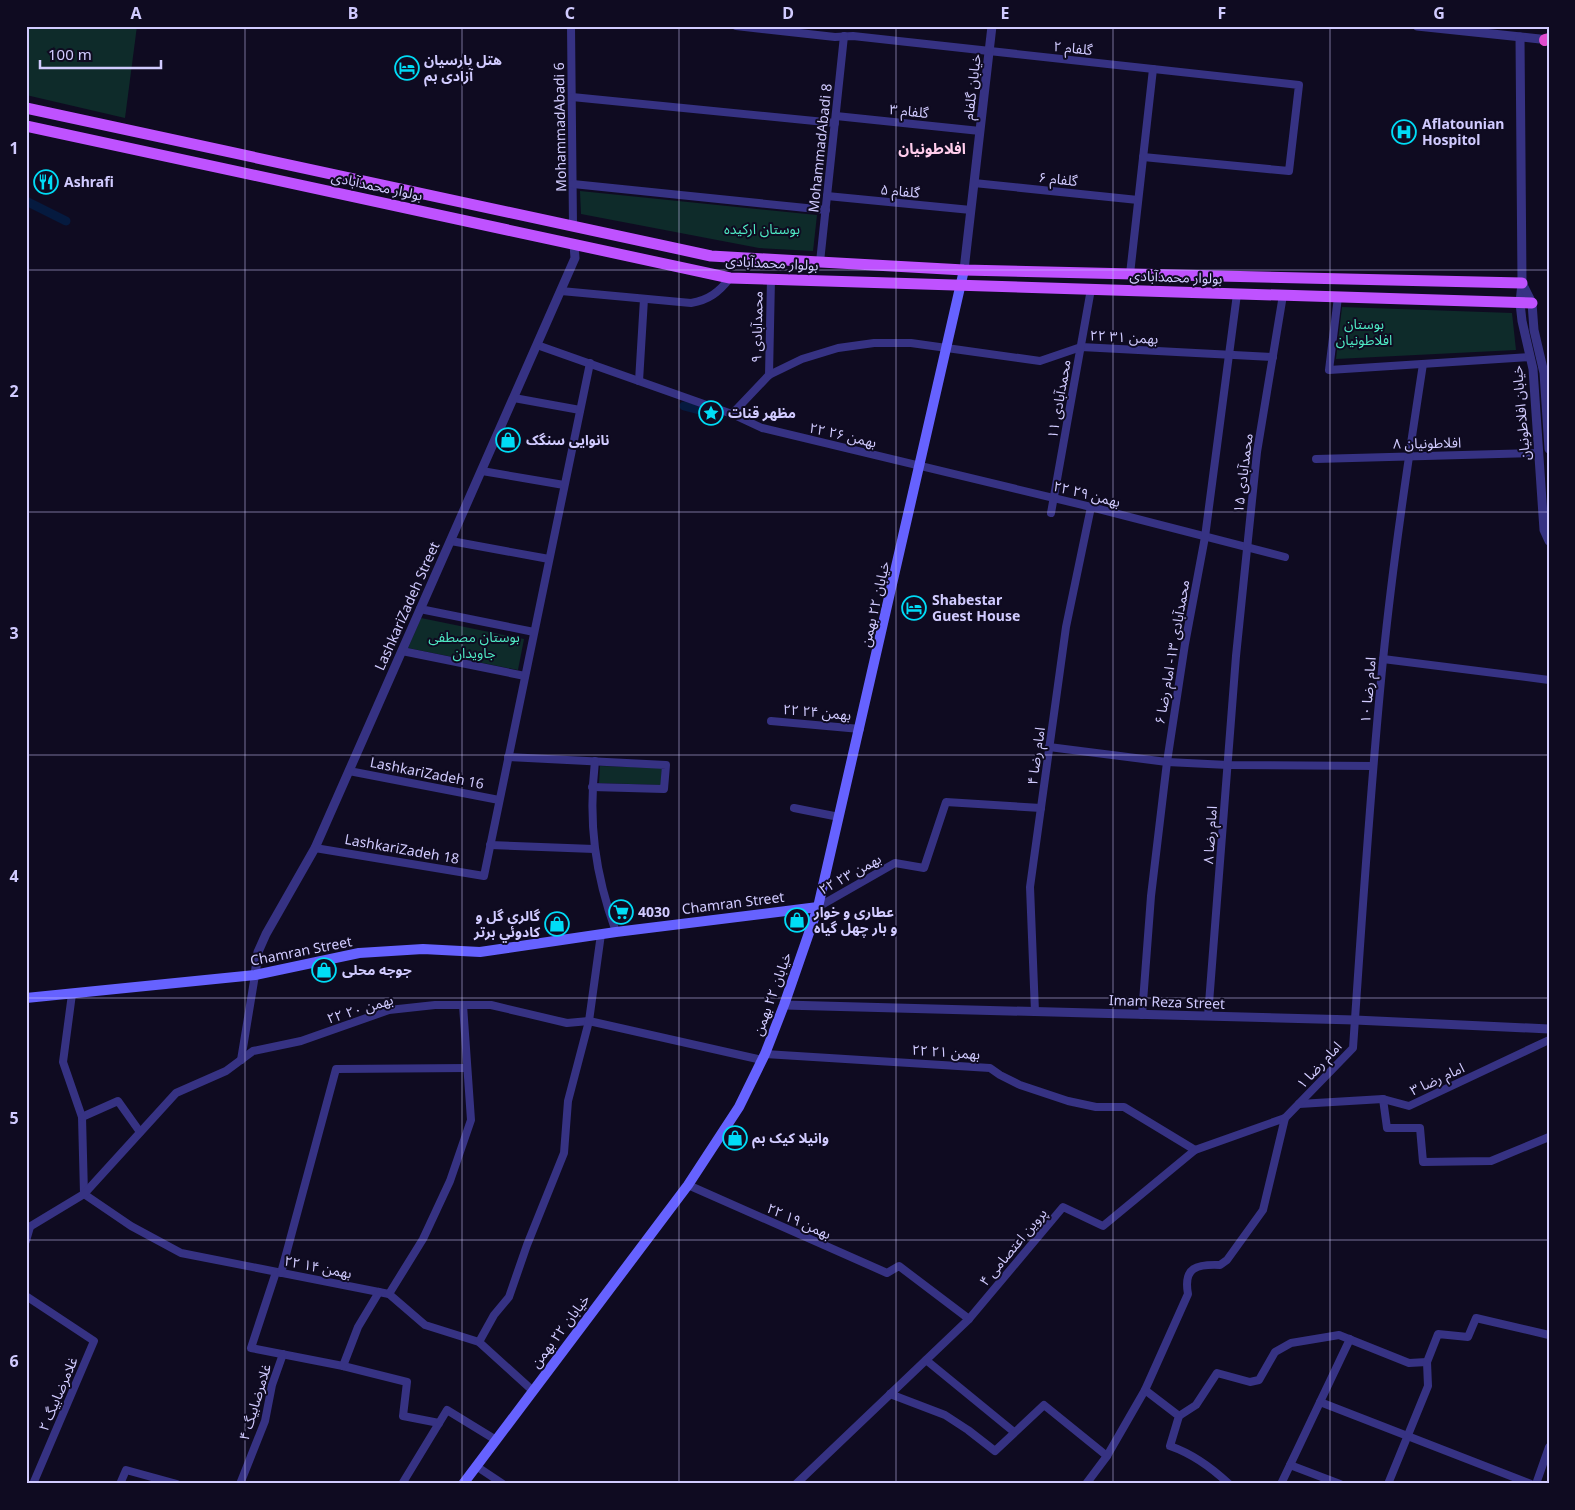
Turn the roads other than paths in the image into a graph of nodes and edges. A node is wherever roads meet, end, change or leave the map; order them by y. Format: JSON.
{"nodes":[{"id":1,"x":571,"y":26,"type":"edge"},
{"id":2,"x":736,"y":26,"type":"edge"},
{"id":3,"x":992,"y":26,"type":"edge"},
{"id":4,"x":1417,"y":26,"type":"edge"},
{"id":5,"x":1433,"y":27,"type":"edge"},
{"id":6,"x":844,"y":36,"type":"junction"},
{"id":7,"x":1520,"y":37,"type":"junction"},
{"id":8,"x":1548,"y":40,"type":"edge"},
{"id":9,"x":990,"y":51,"type":"junction"},
{"id":10,"x":1153,"y":69,"type":"junction"},
{"id":11,"x":572,"y":98,"type":"junction"},
{"id":12,"x":26,"y":108,"type":"edge"},
{"id":13,"x":835,"y":120,"type":"junction"},
{"id":14,"x":26,"y":126,"type":"edge"},
{"id":15,"x":980,"y":131,"type":"junction"},
{"id":16,"x":1143,"y":157,"type":"junction"},
{"id":17,"x":974,"y":183,"type":"junction"},
{"id":18,"x":573,"y":184,"type":"junction"},
{"id":19,"x":827,"y":196,"type":"junction"},
{"id":20,"x":1138,"y":200,"type":"junction"},
{"id":21,"x":826,"y":210,"type":"junction"},
{"id":22,"x":971,"y":210,"type":"junction"},
{"id":23,"x":573,"y":226,"type":"junction"},
{"id":24,"x":574,"y":244,"type":"junction"},
{"id":25,"x":820,"y":262,"type":"junction"},
{"id":26,"x":964,"y":270,"type":"junction"},
{"id":27,"x":1130,"y":274,"type":"junction"},
{"id":28,"x":730,"y":278,"type":"junction"},
{"id":29,"x":771,"y":279,"type":"junction"},
{"id":30,"x":1367,"y":279,"type":"junction"},
{"id":31,"x":1522,"y":283,"type":"junction"},
{"id":32,"x":962,"y":285,"type":"junction"},
{"id":33,"x":1091,"y":289,"type":"junction"},
{"id":34,"x":561,"y":291,"type":"junction"},
{"id":35,"x":1237,"y":294,"type":"junction"},
{"id":36,"x":1284,"y":295,"type":"junction"},
{"id":37,"x":1338,"y":297,"type":"junction"},
{"id":38,"x":1366,"y":298,"type":"junction"},
{"id":39,"x":644,"y":299,"type":"junction"},
{"id":40,"x":1526,"y":303,"type":"junction"},
{"id":41,"x":537,"y":346,"type":"junction"},
{"id":42,"x":1081,"y":347,"type":"junction"},
{"id":43,"x":947,"y":348,"type":"junction"},
{"id":44,"x":1229,"y":355,"type":"junction"},
{"id":45,"x":1273,"y":357,"type":"junction"},
{"id":46,"x":1530,"y":357,"type":"junction"},
{"id":47,"x":590,"y":363,"type":"junction"},
{"id":48,"x":1423,"y":364,"type":"junction"},
{"id":49,"x":769,"y":375,"type":"junction"},
{"id":50,"x":639,"y":381,"type":"junction"},
{"id":51,"x":514,"y":398,"type":"junction"},
{"id":52,"x":580,"y":410,"type":"junction"},
{"id":53,"x":732,"y":414,"type":"junction"},
{"id":54,"x":1549,"y":450,"type":"edge"},
{"id":55,"x":1538,"y":453,"type":"junction"},
{"id":56,"x":1409,"y":456,"type":"junction"},
{"id":57,"x":1316,"y":459,"type":"dead end"},
{"id":58,"x":920,"y":466,"type":"junction"},
{"id":59,"x":482,"y":470,"type":"junction"},
{"id":60,"x":564,"y":485,"type":"junction"},
{"id":61,"x":1054,"y":498,"type":"junction"},
{"id":62,"x":1091,"y":507,"type":"junction"},
{"id":63,"x":1051,"y":513,"type":"dead end"},
{"id":64,"x":1205,"y":537,"type":"junction"},
{"id":65,"x":450,"y":541,"type":"junction"},
{"id":66,"x":1549,"y":541,"type":"edge"},
{"id":67,"x":1247,"y":548,"type":"junction"},
{"id":68,"x":1285,"y":557,"type":"dead end"},
{"id":69,"x":549,"y":559,"type":"junction"},
{"id":70,"x":420,"y":609,"type":"junction"},
{"id":71,"x":534,"y":632,"type":"junction"},
{"id":72,"x":402,"y":651,"type":"junction"},
{"id":73,"x":1236,"y":656,"type":"joint"},
{"id":74,"x":1383,"y":659,"type":"junction"},
{"id":75,"x":525,"y":676,"type":"junction"},
{"id":76,"x":1549,"y":680,"type":"edge"},
{"id":77,"x":771,"y":721,"type":"dead end"},
{"id":78,"x":860,"y":729,"type":"junction"},
{"id":79,"x":1050,"y":747,"type":"junction"},
{"id":80,"x":508,"y":757,"type":"junction"},
{"id":81,"x":596,"y":761,"type":"junction"},
{"id":82,"x":1167,"y":762,"type":"junction"},
{"id":83,"x":1228,"y":765,"type":"junction"},
{"id":84,"x":1373,"y":766,"type":"junction"},
{"id":85,"x":349,"y":771,"type":"junction"},
{"id":86,"x":592,"y":787,"type":"junction"},
{"id":87,"x":499,"y":800,"type":"junction"},
{"id":88,"x":794,"y":808,"type":"dead end"},
{"id":89,"x":1041,"y":808,"type":"junction"},
{"id":90,"x":839,"y":817,"type":"junction"},
{"id":91,"x":490,"y":845,"type":"junction"},
{"id":92,"x":315,"y":848,"type":"junction"},
{"id":93,"x":594,"y":849,"type":"junction"},
{"id":94,"x":818,"y":906,"type":"junction"},
{"id":95,"x":616,"y":932,"type":"junction"},
{"id":96,"x":601,"y":934,"type":"junction"},
{"id":97,"x":255,"y":975,"type":"junction"},
{"id":98,"x":72,"y":994,"type":"junction"},
{"id":99,"x":26,"y":998,"type":"edge"},
{"id":100,"x":463,"y":1005,"type":"junction"},
{"id":101,"x":784,"y":1005,"type":"junction"},
{"id":102,"x":1035,"y":1012,"type":"junction"},
{"id":103,"x":1142,"y":1015,"type":"junction"},
{"id":104,"x":1208,"y":1016,"type":"junction"},
{"id":105,"x":1355,"y":1020,"type":"junction"},
{"id":106,"x":588,"y":1021,"type":"junction"},
{"id":107,"x":1549,"y":1029,"type":"edge"},
{"id":108,"x":1549,"y":1040,"type":"edge"},
{"id":109,"x":763,"y":1057,"type":"junction"},
{"id":110,"x":241,"y":1060,"type":"junction"},
{"id":111,"x":467,"y":1068,"type":"junction"},
{"id":112,"x":1383,"y":1099,"type":"junction"},
{"id":113,"x":1299,"y":1104,"type":"junction"},
{"id":114,"x":82,"y":1117,"type":"junction"},
{"id":115,"x":1285,"y":1118,"type":"junction"},
{"id":116,"x":140,"y":1132,"type":"junction"},
{"id":117,"x":1549,"y":1137,"type":"edge"},
{"id":118,"x":1195,"y":1150,"type":"junction"},
{"id":119,"x":688,"y":1185,"type":"junction"},
{"id":120,"x":84,"y":1194,"type":"junction"},
{"id":121,"x":28,"y":1228,"type":"edge"},
{"id":122,"x":26,"y":1241,"type":"edge"},
{"id":123,"x":279,"y":1272,"type":"junction"},
{"id":124,"x":379,"y":1292,"type":"junction"},
{"id":125,"x":389,"y":1294,"type":"junction"},
{"id":126,"x":26,"y":1296,"type":"edge"},
{"id":127,"x":969,"y":1319,"type":"junction"},
{"id":128,"x":1549,"y":1335,"type":"edge"},
{"id":129,"x":1350,"y":1339,"type":"junction"},
{"id":130,"x":479,"y":1342,"type":"junction"},
{"id":131,"x":283,"y":1354,"type":"junction"},
{"id":132,"x":926,"y":1360,"type":"junction"},
{"id":133,"x":1427,"y":1362,"type":"junction"},
{"id":134,"x":343,"y":1366,"type":"junction"},
{"id":135,"x":532,"y":1390,"type":"junction"},
{"id":136,"x":1145,"y":1390,"type":"junction"},
{"id":137,"x":890,"y":1394,"type":"junction"},
{"id":138,"x":1320,"y":1402,"type":"junction"},
{"id":139,"x":1179,"y":1416,"type":"junction"},
{"id":140,"x":439,"y":1423,"type":"junction"},
{"id":141,"x":1014,"y":1432,"type":"junction"},
{"id":142,"x":1408,"y":1436,"type":"junction"},
{"id":143,"x":496,"y":1440,"type":"junction"},
{"id":144,"x":1549,"y":1447,"type":"edge"},
{"id":145,"x":1107,"y":1456,"type":"junction"},
{"id":146,"x":1290,"y":1465,"type":"junction"},
{"id":147,"x":476,"y":1466,"type":"junction"},
{"id":148,"x":33,"y":1484,"type":"edge"},
{"id":149,"x":120,"y":1484,"type":"edge"},
{"id":150,"x":177,"y":1484,"type":"edge"},
{"id":151,"x":240,"y":1484,"type":"edge"},
{"id":152,"x":402,"y":1484,"type":"edge"},
{"id":153,"x":463,"y":1484,"type":"edge"},
{"id":154,"x":503,"y":1484,"type":"edge"},
{"id":155,"x":796,"y":1484,"type":"edge"},
{"id":156,"x":1086,"y":1484,"type":"edge"},
{"id":157,"x":1229,"y":1484,"type":"edge"},
{"id":158,"x":1280,"y":1484,"type":"edge"},
{"id":159,"x":1340,"y":1484,"type":"edge"},
{"id":160,"x":1388,"y":1484,"type":"edge"},
{"id":161,"x":1531,"y":1484,"type":"edge"},
{"id":162,"x":1536,"y":1484,"type":"edge"}],
"edges":[{"from":1,"to":11,"type":"street","name":"MohammadAbadi 6"},
{"from":2,"to":6,"type":"street","name":"گلفام ۲"},
{"from":3,"to":9,"type":"street","name":"خیابان گلفام"},
{"from":4,"to":5,"type":"street"},
{"from":5,"to":7,"type":"street"},
{"from":6,"to":9,"type":"street","name":"گلفام ۲"},
{"from":6,"to":13,"type":"street","name":"MohammadAbadi 8"},
{"from":7,"to":8,"type":"street"},
{"from":7,"to":31,"type":"street","name":"خیابان افلاطونیان"},
{"from":9,"to":10,"type":"street","name":"گلفام ۲"},
{"from":9,"to":15,"type":"street","name":"خیابان گلفام"},
{"from":10,"to":16,"type":"street"},
{"from":10,"to":16,"type":"street","name":"گلفام ۲"},
{"from":11,"to":13,"type":"street","name":"گلفام ۳"},
{"from":11,"to":18,"type":"street","name":"MohammadAbadi 6"},
{"from":12,"to":23,"type":"main road","name":"بولوار محمدآبادی"},
{"from":13,"to":15,"type":"street","name":"گلفام ۳"},
{"from":13,"to":19,"type":"street","name":"MohammadAbadi 8"},
{"from":14,"to":24,"type":"main road","name":"بولوار محمدآبادی"},
{"from":15,"to":17,"type":"street","name":"خیابان گلفام"},
{"from":16,"to":20,"type":"street"},
{"from":17,"to":20,"type":"street","name":"گلفام ۶"},
{"from":17,"to":22,"type":"street","name":"خیابان گلفام"},
{"from":18,"to":21,"type":"street"},
{"from":18,"to":23,"type":"street","name":"MohammadAbadi 6"},
{"from":19,"to":21,"type":"street","name":"MohammadAbadi 8"},
{"from":19,"to":22,"type":"street","name":"گلفام ۵"},
{"from":20,"to":27,"type":"street"},
{"from":21,"to":25,"type":"street","name":"MohammadAbadi 8"},
{"from":22,"to":26,"type":"street","name":"خیابان گلفام"},
{"from":23,"to":24,"type":"main road"},
{"from":23,"to":25,"type":"main road","name":"بولوار محمدآبادی"},
{"from":24,"to":28,"type":"main road","name":"بولوار محمدآبادی"},
{"from":24,"to":34,"type":"street","name":"LashkariZadeh Street"},
{"from":25,"to":26,"type":"main road","name":"بولوار محمدآبادی"},
{"from":26,"to":27,"type":"main road","name":"بولوار محمدآبادی"},
{"from":26,"to":32,"type":"main road","name":"خیابان ۲۲ بهمن"},
{"from":27,"to":30,"type":"main road","name":"بولوار محمدآبادی"},
{"from":28,"to":29,"type":"main road","name":"بولوار محمدآبادی"},
{"from":28,"to":39,"type":"street"},
{"from":29,"to":32,"type":"main road","name":"بولوار محمدآبادی"},
{"from":29,"to":49,"type":"street","name":"محمدآبادی ۹"},
{"from":30,"to":31,"type":"main road","name":"بولوار محمدآبادی"},
{"from":30,"to":38,"type":"main road"},
{"from":31,"to":40,"type":"street","name":"خیابان افلاطونیان"},
{"from":32,"to":33,"type":"main road","name":"بولوار محمدآبادی"},
{"from":32,"to":43,"type":"main road","name":"خیابان ۲۲ بهمن"},
{"from":33,"to":35,"type":"main road","name":"بولوار محمدآبادی"},
{"from":33,"to":42,"type":"street","name":"محمدآبادی ۱۱"},
{"from":34,"to":39,"type":"street"},
{"from":34,"to":41,"type":"street","name":"LashkariZadeh Street"},
{"from":35,"to":36,"type":"main road","name":"بولوار محمدآبادی"},
{"from":35,"to":44,"type":"street","name":"محمدآبادی ۱۳- امام رضا ۶"},
{"from":36,"to":37,"type":"main road","name":"بولوار محمدآبادی"},
{"from":36,"to":45,"type":"street","name":"محمدآبادی ۱۵"},
{"from":37,"to":38,"type":"main road","name":"بولوار محمدآبادی"},
{"from":37,"to":48,"type":"street"},
{"from":38,"to":40,"type":"main road","name":"بولوار محمدآبادی"},
{"from":39,"to":50,"type":"street"},
{"from":40,"to":46,"type":"street","name":"خیابان افلاطونیان"},
{"from":40,"to":54,"type":"street","name":"خیابان افلاطونیان"},
{"from":41,"to":47,"type":"street","name":"۲۲ بهمن ۲۶"},
{"from":41,"to":51,"type":"street","name":"LashkariZadeh Street"},
{"from":42,"to":43,"type":"street","name":"۲۲ بهمن ۳۱"},
{"from":42,"to":44,"type":"street","name":"۲۲ بهمن ۳۱"},
{"from":42,"to":61,"type":"street","name":"محمدآبادی ۱۱"},
{"from":43,"to":49,"type":"street","name":"۲۲ بهمن ۳۱"},
{"from":43,"to":58,"type":"main road","name":"خیابان ۲۲ بهمن"},
{"from":44,"to":45,"type":"street","name":"۲۲ بهمن ۳۱"},
{"from":44,"to":64,"type":"street","name":"محمدآبادی ۱۳- امام رضا ۶"},
{"from":45,"to":67,"type":"street","name":"محمدآبادی ۱۵"},
{"from":46,"to":48,"type":"street"},
{"from":46,"to":55,"type":"street","name":"خیابان افلاطونیان"},
{"from":47,"to":50,"type":"street","name":"۲۲ بهمن ۲۶"},
{"from":47,"to":52,"type":"street"},
{"from":48,"to":56,"type":"street","name":"امام رضا ۱۰"},
{"from":49,"to":53,"type":"street"},
{"from":50,"to":53,"type":"street","name":"۲۲ بهمن ۲۶"},
{"from":51,"to":52,"type":"street"},
{"from":51,"to":59,"type":"street","name":"LashkariZadeh Street"},
{"from":52,"to":60,"type":"street"},
{"from":53,"to":58,"type":"street","name":"۲۲ بهمن ۲۶"},
{"from":55,"to":56,"type":"street","name":"افلاطونیان ۸"},
{"from":55,"to":66,"type":"street","name":"خیابان افلاطونیان"},
{"from":56,"to":57,"type":"street","name":"افلاطونیان ۸"},
{"from":56,"to":74,"type":"street","name":"امام رضا ۱۰"},
{"from":58,"to":61,"type":"street","name":"۲۲ بهمن ۲۹"},
{"from":58,"to":78,"type":"main road","name":"خیابان ۲۲ بهمن"},
{"from":59,"to":60,"type":"street"},
{"from":59,"to":65,"type":"street","name":"LashkariZadeh Street"},
{"from":60,"to":69,"type":"street"},
{"from":61,"to":62,"type":"street","name":"۲۲ بهمن ۲۹"},
{"from":61,"to":63,"type":"street","name":"محمدآبادی ۱۱"},
{"from":62,"to":64,"type":"street","name":"۲۲ بهمن ۲۹"},
{"from":62,"to":79,"type":"street","name":"امام رضا ۴"},
{"from":64,"to":67,"type":"street","name":"۲۲ بهمن ۲۹"},
{"from":64,"to":82,"type":"street","name":"محمدآبادی ۱۳- امام رضا ۶"},
{"from":65,"to":69,"type":"street"},
{"from":65,"to":70,"type":"street","name":"LashkariZadeh Street"},
{"from":67,"to":68,"type":"street","name":"۲۲ بهمن ۲۹"},
{"from":67,"to":73,"type":"street","name":"محمدآبادی ۱۵"},
{"from":69,"to":71,"type":"street"},
{"from":70,"to":71,"type":"street"},
{"from":70,"to":72,"type":"street","name":"LashkariZadeh Street"},
{"from":71,"to":75,"type":"street"},
{"from":72,"to":75,"type":"street"},
{"from":72,"to":85,"type":"street","name":"LashkariZadeh Street"},
{"from":73,"to":83,"type":"street","name":"امام رضا ۸"},
{"from":74,"to":76,"type":"street"},
{"from":74,"to":84,"type":"street","name":"امام رضا ۱۰"},
{"from":75,"to":80,"type":"street"},
{"from":77,"to":78,"type":"street","name":"۲۲ بهمن ۲۴"},
{"from":78,"to":90,"type":"main road","name":"خیابان ۲۲ بهمن"},
{"from":79,"to":82,"type":"street"},
{"from":79,"to":89,"type":"street","name":"امام رضا ۴"},
{"from":80,"to":81,"type":"street"},
{"from":80,"to":87,"type":"street"},
{"from":81,"to":86,"type":"street"},
{"from":81,"to":86,"type":"street"},
{"from":82,"to":83,"type":"street"},
{"from":82,"to":103,"type":"street","name":"محمدآبادی ۱۳- امام رضا ۶"},
{"from":83,"to":84,"type":"street"},
{"from":83,"to":104,"type":"street","name":"امام رضا ۸"},
{"from":84,"to":105,"type":"street","name":"امام رضا ۱۰"},
{"from":85,"to":87,"type":"street","name":"LashkariZadeh 16"},
{"from":85,"to":92,"type":"street","name":"LashkariZadeh Street"},
{"from":86,"to":93,"type":"street"},
{"from":87,"to":91,"type":"street"},
{"from":88,"to":90,"type":"street"},
{"from":89,"to":94,"type":"street","name":"۲۲ بهمن ۲۳"},
{"from":89,"to":102,"type":"street","name":"امام رضا ۴"},
{"from":90,"to":94,"type":"main road","name":"خیابان ۲۲ بهمن"},
{"from":91,"to":92,"type":"street","name":"LashkariZadeh 18"},
{"from":91,"to":93,"type":"street"},
{"from":92,"to":97,"type":"street","name":"LashkariZadeh Street"},
{"from":93,"to":95,"type":"street"},
{"from":94,"to":95,"type":"main road","name":"Chamran Street"},
{"from":94,"to":101,"type":"main road","name":"خیابان ۲۲ بهمن"},
{"from":95,"to":96,"type":"main road","name":"Chamran Street"},
{"from":96,"to":97,"type":"main road","name":"Chamran Street"},
{"from":96,"to":106,"type":"street"},
{"from":97,"to":98,"type":"main road","name":"Chamran Street"},
{"from":97,"to":110,"type":"street"},
{"from":98,"to":99,"type":"main road","name":"Chamran Street"},
{"from":98,"to":114,"type":"street"},
{"from":100,"to":106,"type":"street","name":"۲۲ بهمن ۲۰"},
{"from":100,"to":110,"type":"street","name":"۲۲ بهمن ۲۰"},
{"from":100,"to":111,"type":"street"},
{"from":101,"to":102,"type":"street","name":"Imam Reza Street"},
{"from":101,"to":109,"type":"main road","name":"خیابان ۲۲ بهمن"},
{"from":102,"to":103,"type":"street","name":"Imam Reza Street"},
{"from":103,"to":104,"type":"street","name":"Imam Reza Street"},
{"from":104,"to":105,"type":"street","name":"Imam Reza Street"},
{"from":105,"to":107,"type":"street","name":"Imam Reza Street"},
{"from":105,"to":113,"type":"street","name":"امام رضا ۱"},
{"from":106,"to":109,"type":"street","name":"۲۲ بهمن ۲۰"},
{"from":106,"to":130,"type":"street"},
{"from":108,"to":112,"type":"street","name":"امام رضا ۳"},
{"from":109,"to":118,"type":"street","name":"۲۲ بهمن ۲۱"},
{"from":109,"to":119,"type":"main road","name":"خیابان ۲۲ بهمن"},
{"from":110,"to":116,"type":"street","name":"۲۲ بهمن ۲۰"},
{"from":111,"to":123,"type":"street"},
{"from":111,"to":125,"type":"street"},
{"from":112,"to":113,"type":"street","name":"امام رضا ۳"},
{"from":112,"to":117,"type":"street"},
{"from":113,"to":115,"type":"street","name":"امام رضا ۱"},
{"from":114,"to":116,"type":"street"},
{"from":114,"to":120,"type":"street"},
{"from":115,"to":118,"type":"street","name":"پروین اعتصامی ۴"},
{"from":115,"to":136,"type":"street"},
{"from":116,"to":120,"type":"street","name":"۲۲ بهمن ۲۰"},
{"from":118,"to":127,"type":"street","name":"پروین اعتصامی ۴"},
{"from":119,"to":127,"type":"street","name":"۲۲ بهمن ۱۹"},
{"from":119,"to":135,"type":"main road","name":"خیابان ۲۲ بهمن"},
{"from":120,"to":121,"type":"street","name":"۲۲ بهمن ۲۰"},
{"from":120,"to":123,"type":"street","name":"۲۲ بهمن ۱۴"},
{"from":121,"to":122,"type":"street"},
{"from":123,"to":124,"type":"street","name":"۲۲ بهمن ۱۴"},
{"from":123,"to":131,"type":"street"},
{"from":124,"to":125,"type":"street","name":"۲۲ بهمن ۱۴"},
{"from":124,"to":134,"type":"street"},
{"from":125,"to":130,"type":"street","name":"۲۲ بهمن ۱۴"},
{"from":126,"to":148,"type":"street","name":"غلامرضابیگ ۲"},
{"from":127,"to":132,"type":"street","name":"پروین اعتصامی ۴"},
{"from":128,"to":133,"type":"street"},
{"from":129,"to":133,"type":"street"},
{"from":129,"to":138,"type":"street"},
{"from":129,"to":139,"type":"street"},
{"from":130,"to":135,"type":"street","name":"۲۲ بهمن ۱۴"},
{"from":131,"to":134,"type":"street"},
{"from":131,"to":151,"type":"street","name":"غلامرضابیگ ۴"},
{"from":132,"to":137,"type":"street","name":"پروین اعتصامی ۴"},
{"from":132,"to":141,"type":"street"},
{"from":133,"to":142,"type":"street"},
{"from":134,"to":140,"type":"street"},
{"from":135,"to":143,"type":"main road","name":"خیابان ۲۲ بهمن"},
{"from":136,"to":139,"type":"street"},
{"from":136,"to":145,"type":"street"},
{"from":137,"to":141,"type":"street"},
{"from":137,"to":155,"type":"street","name":"پروین اعتصامی ۴"},
{"from":138,"to":142,"type":"street"},
{"from":138,"to":146,"type":"street"},
{"from":139,"to":157,"type":"street"},
{"from":140,"to":143,"type":"street"},
{"from":140,"to":152,"type":"street"},
{"from":141,"to":145,"type":"street"},
{"from":142,"to":160,"type":"street"},
{"from":142,"to":161,"type":"street"},
{"from":143,"to":147,"type":"main road","name":"خیابان ۲۲ بهمن"},
{"from":144,"to":162,"type":"street"},
{"from":145,"to":156,"type":"street"},
{"from":146,"to":158,"type":"street"},
{"from":146,"to":159,"type":"street"},
{"from":147,"to":153,"type":"main road","name":"خیابان ۲۲ بهمن"},
{"from":147,"to":154,"type":"street"},
{"from":149,"to":150,"type":"street"}]}
